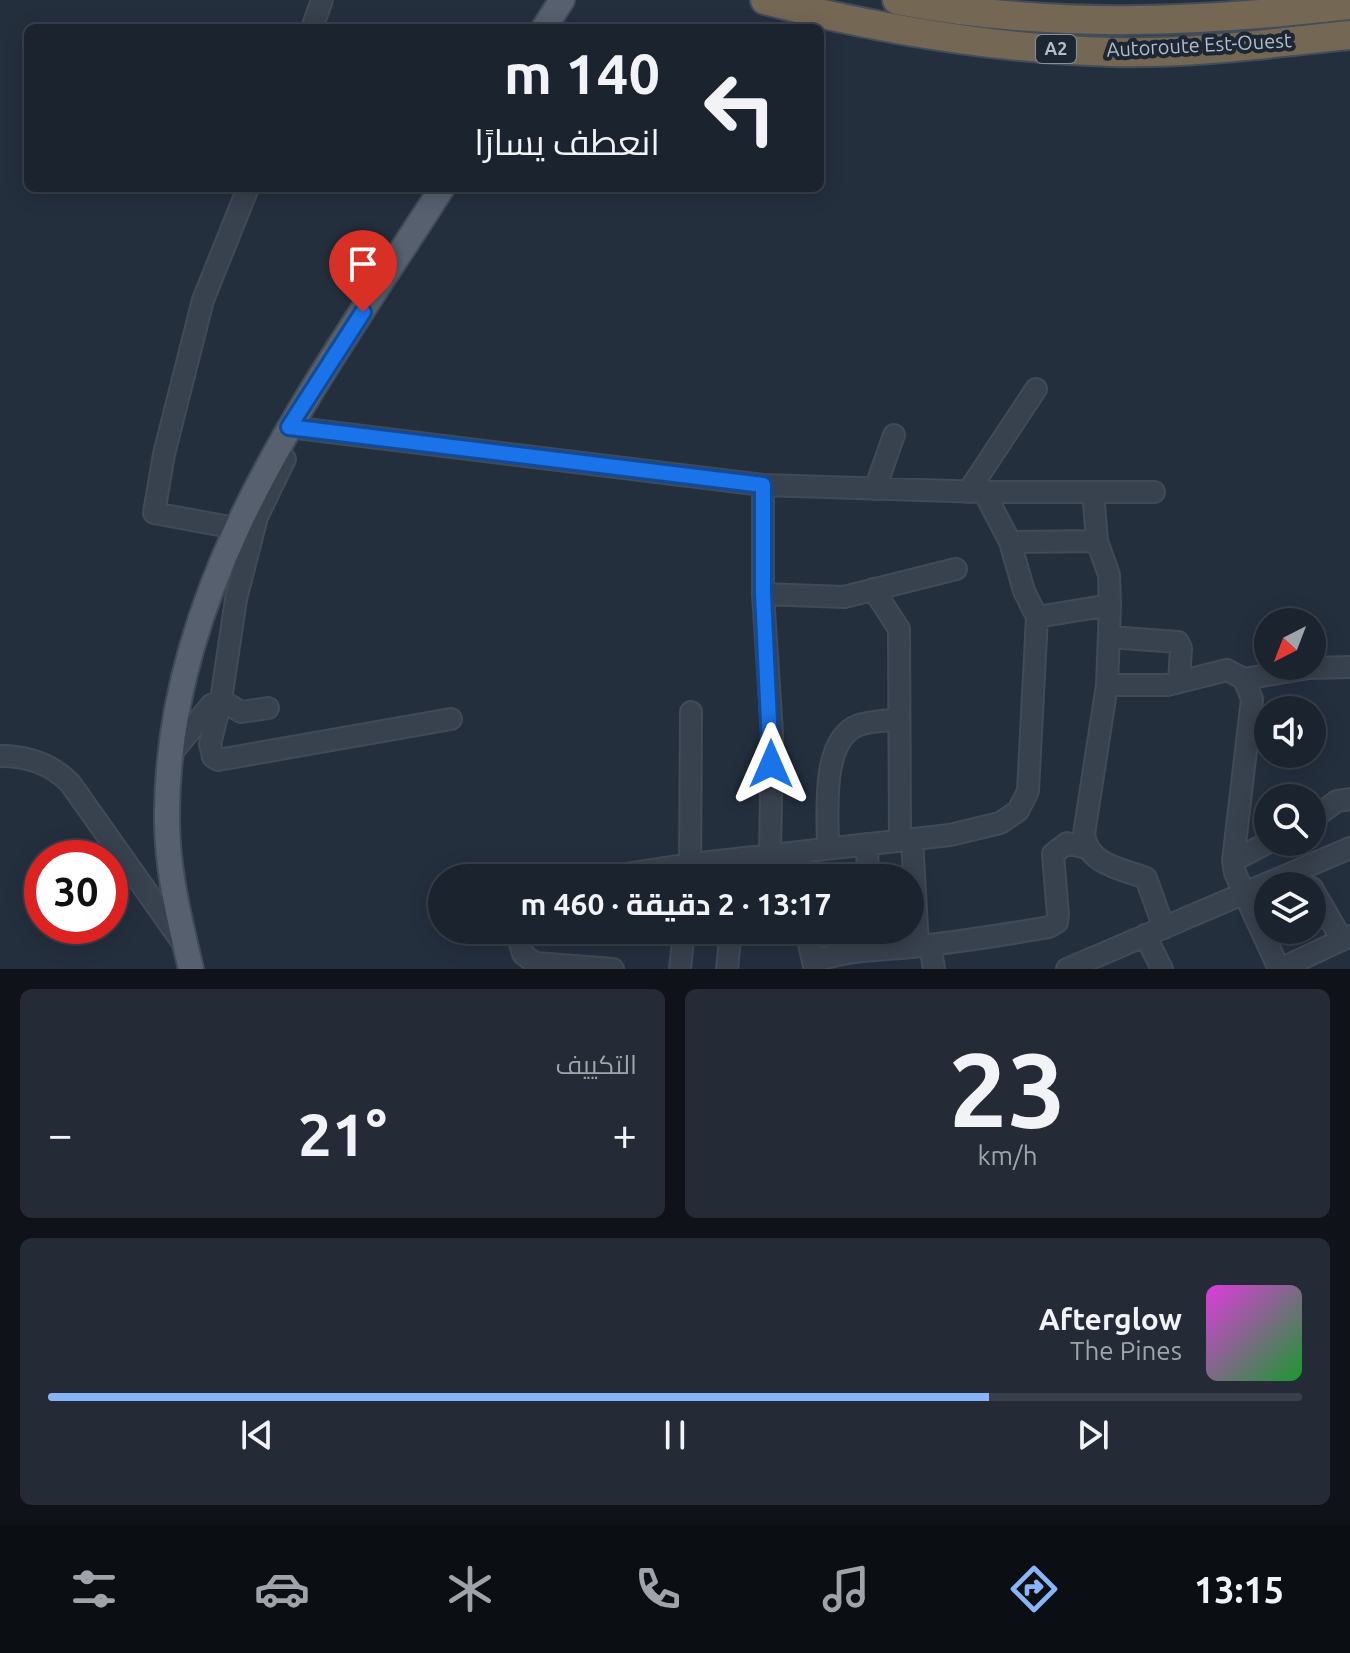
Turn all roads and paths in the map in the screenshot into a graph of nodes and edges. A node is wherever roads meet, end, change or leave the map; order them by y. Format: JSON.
{"nodes":[{"id":1,"x":322,"y":0,"type":"edge"},
{"id":2,"x":562,"y":0,"type":"edge"},
{"id":3,"x":765,"y":0,"type":"edge"},
{"id":4,"x":897,"y":0,"type":"edge"},
{"id":5,"x":1350,"y":5,"type":"edge"},
{"id":6,"x":313,"y":24,"type":"edge"},
{"id":7,"x":547,"y":24,"type":"edge"},
{"id":8,"x":1350,"y":35,"type":"edge"},
{"id":9,"x":246,"y":192,"type":"edge"},
{"id":10,"x":440,"y":192,"type":"edge"},
{"id":11,"x":1036,"y":389,"type":"dead end"},
{"id":12,"x":295,"y":428,"type":"junction"},
{"id":13,"x":894,"y":435,"type":"dead end"},
{"id":14,"x":763,"y":485,"type":"junction"},
{"id":15,"x":875,"y":489,"type":"junction"},
{"id":16,"x":976,"y":492,"type":"junction"},
{"id":17,"x":1093,"y":492,"type":"junction"},
{"id":18,"x":1154,"y":492,"type":"dead end"},
{"id":19,"x":235,"y":528,"type":"junction"},
{"id":20,"x":1097,"y":541,"type":"junction"},
{"id":21,"x":1010,"y":542,"type":"junction"},
{"id":22,"x":956,"y":569,"type":"dead end"},
{"id":23,"x":873,"y":589,"type":"junction"},
{"id":24,"x":763,"y":594,"type":"junction"},
{"id":25,"x":1110,"y":605,"type":"junction"},
{"id":26,"x":1037,"y":617,"type":"junction"},
{"id":27,"x":1109,"y":637,"type":"junction"},
{"id":28,"x":1350,"y":667,"type":"edge"},
{"id":29,"x":1244,"y":679,"type":"junction"},
{"id":30,"x":1179,"y":682,"type":"junction"},
{"id":31,"x":1107,"y":685,"type":"junction"},
{"id":32,"x":221,"y":700,"type":"junction"},
{"id":33,"x":268,"y":708,"type":"dead end"},
{"id":34,"x":691,"y":712,"type":"dead end"},
{"id":35,"x":451,"y":719,"type":"dead end"},
{"id":36,"x":898,"y":719,"type":"junction"},
{"id":37,"x":171,"y":754,"type":"junction"},
{"id":38,"x":0,"y":756,"type":"edge"},
{"id":39,"x":1350,"y":799,"type":"edge"},
{"id":40,"x":1326,"y":809,"type":"edge"},
{"id":41,"x":906,"y":840,"type":"junction"},
{"id":42,"x":867,"y":844,"type":"junction"},
{"id":43,"x":1086,"y":848,"type":"junction"},
{"id":44,"x":1350,"y":848,"type":"edge"},
{"id":45,"x":828,"y":849,"type":"junction"},
{"id":46,"x":1254,"y":850,"type":"edge"},
{"id":47,"x":799,"y":854,"type":"junction"},
{"id":48,"x":770,"y":855,"type":"junction"},
{"id":49,"x":1233,"y":861,"type":"junction"},
{"id":50,"x":690,"y":864,"type":"edge"},
{"id":51,"x":748,"y":864,"type":"edge"},
{"id":52,"x":800,"y":864,"type":"edge"},
{"id":53,"x":868,"y":864,"type":"edge"},
{"id":54,"x":1300,"y":867,"type":"junction"},
{"id":55,"x":1303,"y":872,"type":"edge"},
{"id":56,"x":1246,"y":895,"type":"junction"},
{"id":57,"x":1326,"y":908,"type":"edge"},
{"id":58,"x":1155,"y":932,"type":"junction"},
{"id":59,"x":1346,"y":938,"type":"edge"},
{"id":60,"x":520,"y":944,"type":"edge"},
{"id":61,"x":683,"y":944,"type":"edge"},
{"id":62,"x":730,"y":944,"type":"edge"},
{"id":63,"x":809,"y":944,"type":"edge"},
{"id":64,"x":860,"y":944,"type":"edge"},
{"id":65,"x":915,"y":944,"type":"edge"},
{"id":66,"x":924,"y":945,"type":"junction"},
{"id":67,"x":188,"y":958,"type":"edge"},
{"id":68,"x":814,"y":965,"type":"edge"},
{"id":69,"x":535,"y":966,"type":"edge"},
{"id":70,"x":579,"y":967,"type":"edge"},
{"id":71,"x":613,"y":969,"type":"edge"},
{"id":72,"x":680,"y":969,"type":"edge"},
{"id":73,"x":727,"y":969,"type":"edge"},
{"id":74,"x":934,"y":969,"type":"edge"},
{"id":75,"x":1067,"y":969,"type":"edge"},
{"id":76,"x":1162,"y":969,"type":"edge"},
{"id":77,"x":1280,"y":969,"type":"edge"}],
"edges":[{"from":1,"to":6,"type":"street"},
{"from":2,"to":7,"type":"main road"},
{"from":3,"to":8,"type":"highway","name":"Autoroute Est-Ouest","number":"A2"},
{"from":4,"to":5,"type":"highway","name":"Autoroute Est-Ouest","number":"A2"},
{"from":9,"to":19,"type":"street"},
{"from":10,"to":12,"type":"main road"},
{"from":11,"to":16,"type":"street"},
{"from":12,"to":14,"type":"street"},
{"from":12,"to":19,"type":"main road"},
{"from":12,"to":32,"type":"street"},
{"from":13,"to":15,"type":"street"},
{"from":14,"to":15,"type":"street"},
{"from":14,"to":24,"type":"street"},
{"from":15,"to":16,"type":"street"},
{"from":16,"to":17,"type":"street"},
{"from":16,"to":21,"type":"street"},
{"from":17,"to":18,"type":"street"},
{"from":17,"to":20,"type":"street"},
{"from":19,"to":37,"type":"main road"},
{"from":20,"to":21,"type":"street"},
{"from":20,"to":25,"type":"street"},
{"from":21,"to":26,"type":"street"},
{"from":22,"to":23,"type":"street"},
{"from":23,"to":24,"type":"street"},
{"from":23,"to":36,"type":"street"},
{"from":24,"to":48,"type":"street"},
{"from":25,"to":26,"type":"street"},
{"from":25,"to":27,"type":"street"},
{"from":26,"to":41,"type":"street"},
{"from":27,"to":30,"type":"street"},
{"from":27,"to":31,"type":"street"},
{"from":28,"to":29,"type":"street"},
{"from":29,"to":30,"type":"street"},
{"from":29,"to":49,"type":"street"},
{"from":30,"to":31,"type":"street"},
{"from":31,"to":43,"type":"street"},
{"from":32,"to":33,"type":"street"},
{"from":32,"to":35,"type":"street"},
{"from":32,"to":37,"type":"street"},
{"from":34,"to":50,"type":"street"},
{"from":36,"to":41,"type":"street"},
{"from":36,"to":45,"type":"street"},
{"from":37,"to":67,"type":"main road"},
{"from":38,"to":67,"type":"street"},
{"from":39,"to":40,"type":"street"},
{"from":41,"to":42,"type":"street"},
{"from":41,"to":66,"type":"street"},
{"from":42,"to":45,"type":"street"},
{"from":42,"to":53,"type":"street"},
{"from":43,"to":58,"type":"street"},
{"from":43,"to":66,"type":"street"},
{"from":44,"to":54,"type":"street"},
{"from":45,"to":47,"type":"street"},
{"from":46,"to":49,"type":"street"},
{"from":47,"to":48,"type":"street"},
{"from":47,"to":52,"type":"street"},
{"from":48,"to":51,"type":"street"},
{"from":49,"to":56,"type":"street"},
{"from":54,"to":55,"type":"street"},
{"from":54,"to":56,"type":"street"},
{"from":56,"to":58,"type":"street"},
{"from":56,"to":77,"type":"street"},
{"from":57,"to":59,"type":"street"},
{"from":58,"to":75,"type":"street"},
{"from":58,"to":76,"type":"street"},
{"from":59,"to":77,"type":"street"},
{"from":60,"to":69,"type":"street"},
{"from":61,"to":72,"type":"street"},
{"from":62,"to":73,"type":"street"},
{"from":63,"to":68,"type":"street"},
{"from":64,"to":68,"type":"street"},
{"from":65,"to":66,"type":"street"},
{"from":66,"to":74,"type":"street"},
{"from":69,"to":70,"type":"street"},
{"from":70,"to":71,"type":"street"}]}
